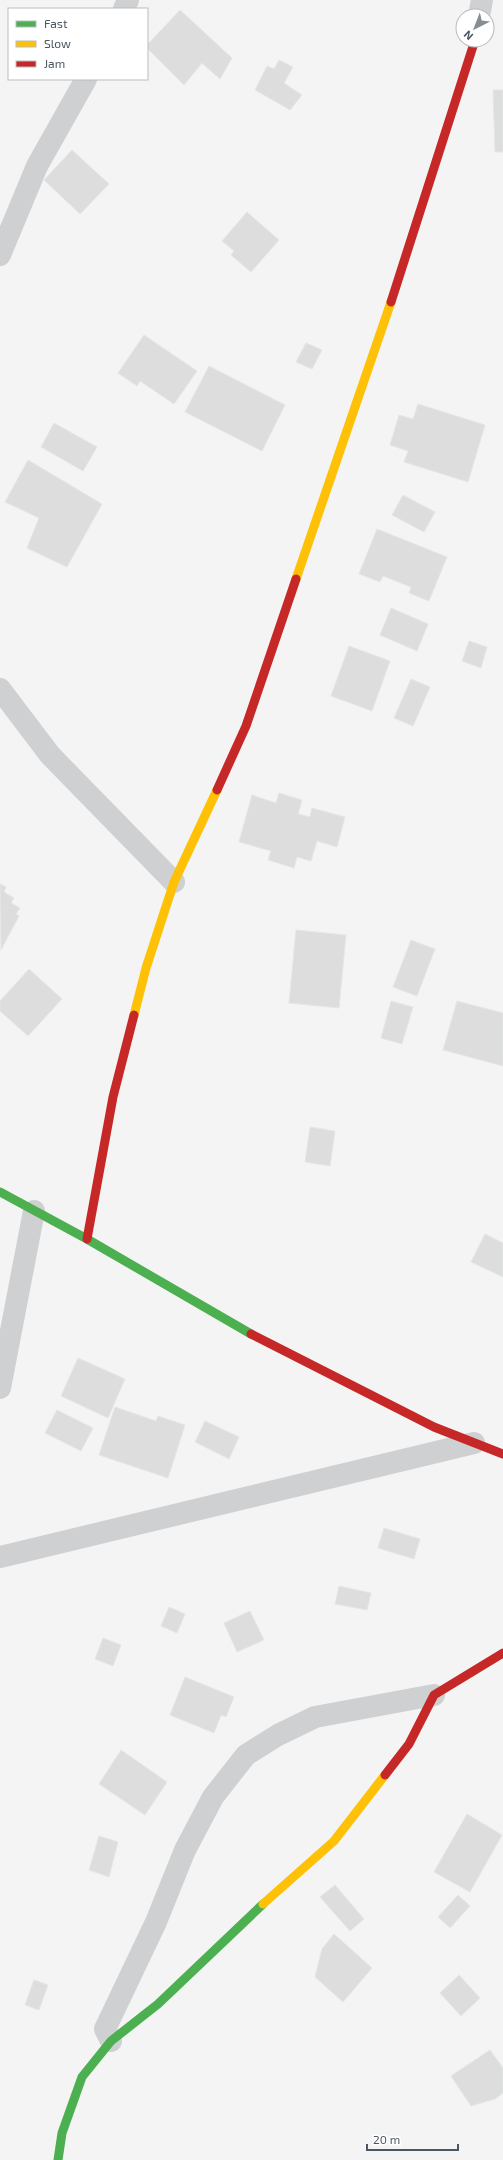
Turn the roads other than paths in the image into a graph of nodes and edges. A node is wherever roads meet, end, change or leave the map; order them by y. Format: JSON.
{"nodes":[{"id":1,"x":472,"y":48,"type":"edge"},
{"id":2,"x":85,"y":80,"type":"edge"},
{"id":3,"x":0,"y":255,"type":"edge"},
{"id":4,"x":0,"y":688,"type":"edge"},
{"id":5,"x":174,"y":882,"type":"junction"},
{"id":6,"x":0,"y":1192,"type":"edge"},
{"id":7,"x":34,"y":1211,"type":"junction"},
{"id":8,"x":87,"y":1239,"type":"junction"},
{"id":9,"x":0,"y":1388,"type":"edge"},
{"id":10,"x":474,"y":1443,"type":"junction"},
{"id":11,"x":503,"y":1454,"type":"edge"},
{"id":12,"x":0,"y":1557,"type":"edge"},
{"id":13,"x":503,"y":1653,"type":"edge"},
{"id":14,"x":434,"y":1695,"type":"junction"},
{"id":15,"x":111,"y":2041,"type":"junction"},
{"id":16,"x":58,"y":2160,"type":"edge"}],
"edges":[{"from":1,"to":5,"type":"street"},
{"from":2,"to":3,"type":"street"},
{"from":4,"to":5,"type":"street"},
{"from":5,"to":8,"type":"street"},
{"from":6,"to":7,"type":"street"},
{"from":7,"to":8,"type":"street"},
{"from":7,"to":9,"type":"street"},
{"from":8,"to":10,"type":"street"},
{"from":10,"to":11,"type":"street"},
{"from":10,"to":12,"type":"street"},
{"from":13,"to":14,"type":"street"},
{"from":14,"to":15,"type":"street"},
{"from":14,"to":15,"type":"street"},
{"from":15,"to":16,"type":"street"}]}
